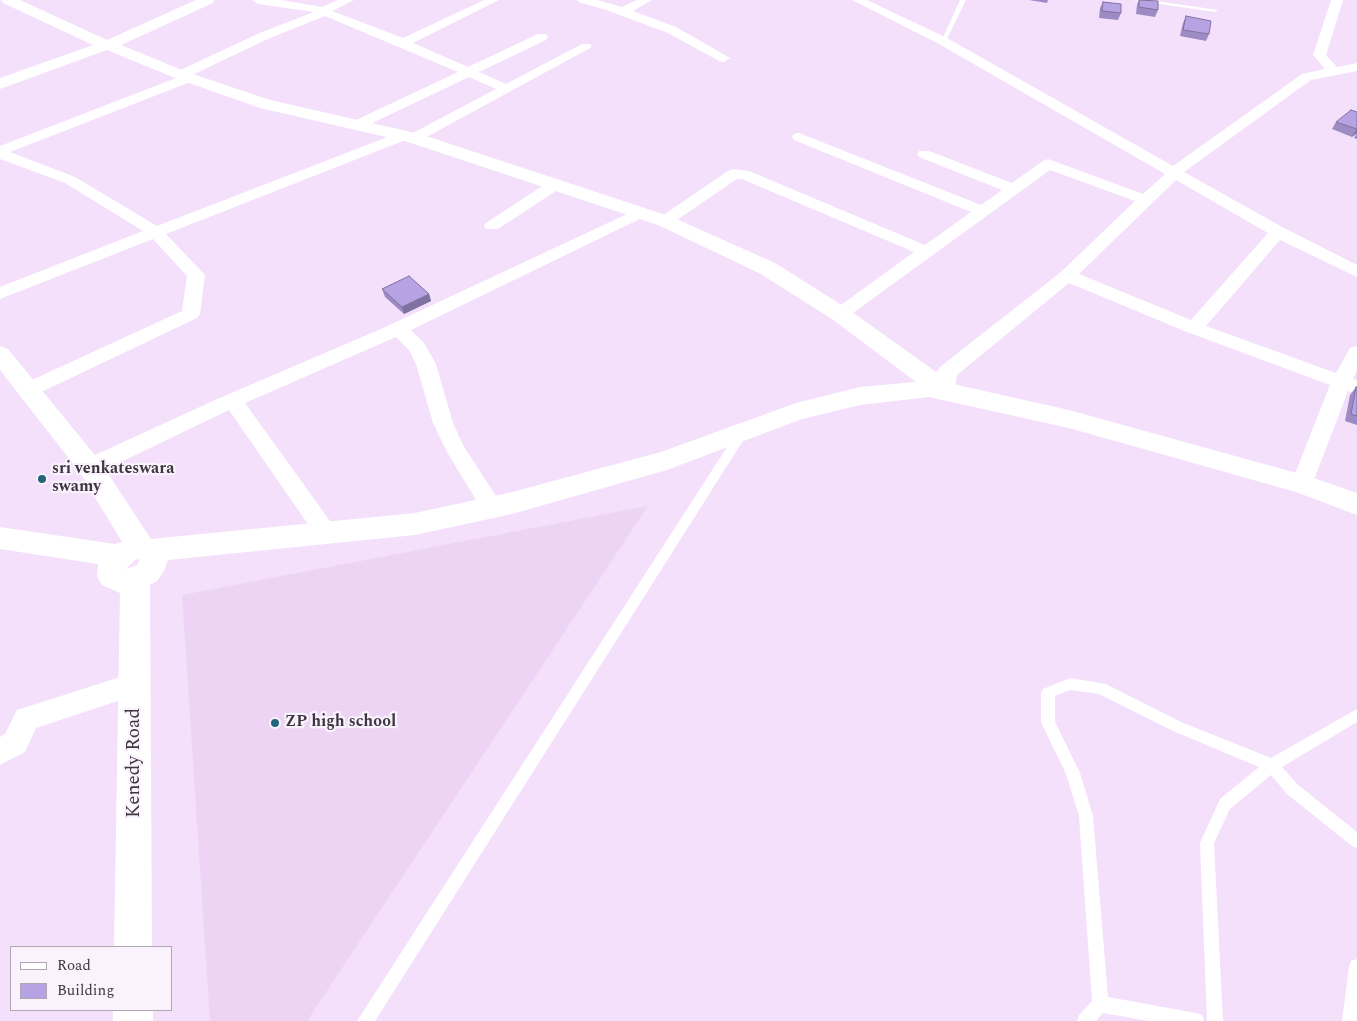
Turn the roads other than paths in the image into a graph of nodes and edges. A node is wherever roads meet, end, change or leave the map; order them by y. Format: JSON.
{"nodes":[{"id":1,"x":8,"y":0,"type":"edge"},
{"id":2,"x":208,"y":0,"type":"edge"},
{"id":3,"x":258,"y":0,"type":"edge"},
{"id":4,"x":348,"y":0,"type":"edge"},
{"id":5,"x":493,"y":0,"type":"edge"},
{"id":6,"x":582,"y":0,"type":"edge"},
{"id":7,"x":646,"y":0,"type":"edge"},
{"id":8,"x":858,"y":0,"type":"edge"},
{"id":9,"x":963,"y":0,"type":"edge"},
{"id":10,"x":1135,"y":0,"type":"edge"},
{"id":11,"x":1337,"y":0,"type":"edge"},
{"id":12,"x":1215,"y":10,"type":"dead end"},
{"id":13,"x":324,"y":12,"type":"junction"},
{"id":14,"x":622,"y":12,"type":"junction"},
{"id":15,"x":542,"y":37,"type":"dead end"},
{"id":16,"x":943,"y":41,"type":"junction"},
{"id":17,"x":403,"y":43,"type":"junction"},
{"id":18,"x":108,"y":44,"type":"junction"},
{"id":19,"x":586,"y":47,"type":"dead end"},
{"id":20,"x":724,"y":58,"type":"dead end"},
{"id":21,"x":1348,"y":70,"type":"edge"},
{"id":22,"x":467,"y":72,"type":"junction"},
{"id":23,"x":185,"y":77,"type":"junction"},
{"id":24,"x":0,"y":84,"type":"edge"},
{"id":25,"x":507,"y":89,"type":"junction"},
{"id":26,"x":360,"y":124,"type":"junction"},
{"id":27,"x":408,"y":137,"type":"junction"},
{"id":28,"x":799,"y":137,"type":"dead end"},
{"id":29,"x":0,"y":153,"type":"edge"},
{"id":30,"x":924,"y":154,"type":"dead end"},
{"id":31,"x":1174,"y":173,"type":"junction"},
{"id":32,"x":556,"y":184,"type":"junction"},
{"id":33,"x":1013,"y":189,"type":"junction"},
{"id":34,"x":1146,"y":200,"type":"junction"},
{"id":35,"x":982,"y":211,"type":"junction"},
{"id":36,"x":640,"y":213,"type":"junction"},
{"id":37,"x":665,"y":221,"type":"junction"},
{"id":38,"x":492,"y":226,"type":"dead end"},
{"id":39,"x":154,"y":231,"type":"junction"},
{"id":40,"x":1278,"y":232,"type":"junction"},
{"id":41,"x":926,"y":251,"type":"junction"},
{"id":42,"x":1357,"y":272,"type":"edge"},
{"id":43,"x":1067,"y":276,"type":"junction"},
{"id":44,"x":0,"y":293,"type":"edge"},
{"id":45,"x":840,"y":314,"type":"junction"},
{"id":46,"x":398,"y":328,"type":"junction"},
{"id":47,"x":1194,"y":328,"type":"junction"},
{"id":48,"x":1357,"y":352,"type":"edge"},
{"id":49,"x":0,"y":354,"type":"edge"},
{"id":50,"x":1349,"y":384,"type":"edge"},
{"id":51,"x":28,"y":390,"type":"junction"},
{"id":52,"x":945,"y":391,"type":"junction"},
{"id":53,"x":233,"y":401,"type":"junction"},
{"id":54,"x":742,"y":432,"type":"junction"},
{"id":55,"x":90,"y":468,"type":"junction"},
{"id":56,"x":1302,"y":484,"type":"junction"},
{"id":57,"x":1357,"y":504,"type":"edge"},
{"id":58,"x":492,"y":507,"type":"junction"},
{"id":59,"x":327,"y":534,"type":"junction"},
{"id":60,"x":0,"y":538,"type":"edge"},
{"id":61,"x":0,"y":556,"type":"edge"},
{"id":62,"x":131,"y":561,"type":"junction"},
{"id":63,"x":136,"y":684,"type":"junction"},
{"id":64,"x":1357,"y":715,"type":"edge"},
{"id":65,"x":0,"y":752,"type":"edge"},
{"id":66,"x":1272,"y":766,"type":"junction"},
{"id":67,"x":1357,"y":841,"type":"edge"},
{"id":68,"x":134,"y":946,"type":"edge"},
{"id":69,"x":1357,"y":967,"type":"edge"},
{"id":70,"x":1100,"y":1004,"type":"junction"},
{"id":71,"x":365,"y":1021,"type":"edge"},
{"id":72,"x":1085,"y":1021,"type":"edge"},
{"id":73,"x":1196,"y":1021,"type":"edge"},
{"id":74,"x":1215,"y":1021,"type":"edge"},
{"id":75,"x":1350,"y":1021,"type":"edge"}],
"edges":[{"from":1,"to":18,"type":"street"},
{"from":2,"to":18,"type":"street"},
{"from":3,"to":13,"type":"street"},
{"from":4,"to":13,"type":"street"},
{"from":5,"to":17,"type":"street"},
{"from":6,"to":14,"type":"street"},
{"from":7,"to":14,"type":"street"},
{"from":8,"to":16,"type":"street"},
{"from":9,"to":16,"type":"lane"},
{"from":10,"to":12,"type":"lane"},
{"from":11,"to":21,"type":"street"},
{"from":13,"to":17,"type":"street"},
{"from":13,"to":23,"type":"street"},
{"from":14,"to":20,"type":"street"},
{"from":15,"to":22,"type":"street"},
{"from":16,"to":31,"type":"street"},
{"from":17,"to":22,"type":"street"},
{"from":18,"to":23,"type":"street"},
{"from":18,"to":24,"type":"street"},
{"from":19,"to":25,"type":"street"},
{"from":21,"to":31,"type":"street"},
{"from":22,"to":25,"type":"street"},
{"from":22,"to":26,"type":"street"},
{"from":23,"to":26,"type":"street"},
{"from":23,"to":29,"type":"street"},
{"from":25,"to":27,"type":"street"},
{"from":26,"to":27,"type":"street"},
{"from":27,"to":32,"type":"street"},
{"from":27,"to":39,"type":"street"},
{"from":28,"to":35,"type":"street"},
{"from":29,"to":39,"type":"street"},
{"from":30,"to":33,"type":"street"},
{"from":31,"to":34,"type":"street"},
{"from":31,"to":40,"type":"street"},
{"from":32,"to":36,"type":"street"},
{"from":32,"to":38,"type":"street"},
{"from":33,"to":34,"type":"street"},
{"from":33,"to":35,"type":"street"},
{"from":34,"to":43,"type":"street"},
{"from":35,"to":41,"type":"street"},
{"from":36,"to":37,"type":"street"},
{"from":36,"to":46,"type":"street"},
{"from":37,"to":41,"type":"street"},
{"from":37,"to":45,"type":"street"},
{"from":39,"to":44,"type":"street"},
{"from":39,"to":51,"type":"street"},
{"from":40,"to":42,"type":"street"},
{"from":40,"to":47,"type":"street"},
{"from":41,"to":45,"type":"street"},
{"from":43,"to":47,"type":"street"},
{"from":43,"to":52,"type":"street"},
{"from":45,"to":52,"type":"street"},
{"from":46,"to":53,"type":"street"},
{"from":46,"to":58,"type":"street"},
{"from":47,"to":50,"type":"street"},
{"from":48,"to":50,"type":"street"},
{"from":49,"to":51,"type":"street"},
{"from":50,"to":56,"type":"street"},
{"from":51,"to":55,"type":"street"},
{"from":52,"to":54,"type":"street"},
{"from":52,"to":56,"type":"street"},
{"from":53,"to":55,"type":"street"},
{"from":53,"to":59,"type":"street"},
{"from":54,"to":58,"type":"street"},
{"from":54,"to":71,"type":"lane"},
{"from":55,"to":62,"type":"street"},
{"from":56,"to":57,"type":"street"},
{"from":58,"to":59,"type":"street"},
{"from":59,"to":62,"type":"street"},
{"from":60,"to":62,"type":"street"},
{"from":61,"to":62,"type":"street"},
{"from":62,"to":63,"type":"street","name":"Kenedy Road"},
{"from":63,"to":65,"type":"street"},
{"from":63,"to":68,"type":"street","name":"Kenedy Road"},
{"from":64,"to":66,"type":"lane"},
{"from":66,"to":67,"type":"lane"},
{"from":66,"to":70,"type":"lane"},
{"from":66,"to":74,"type":"lane"},
{"from":69,"to":75,"type":"lane"},
{"from":70,"to":72,"type":"lane"},
{"from":70,"to":73,"type":"lane"}]}
